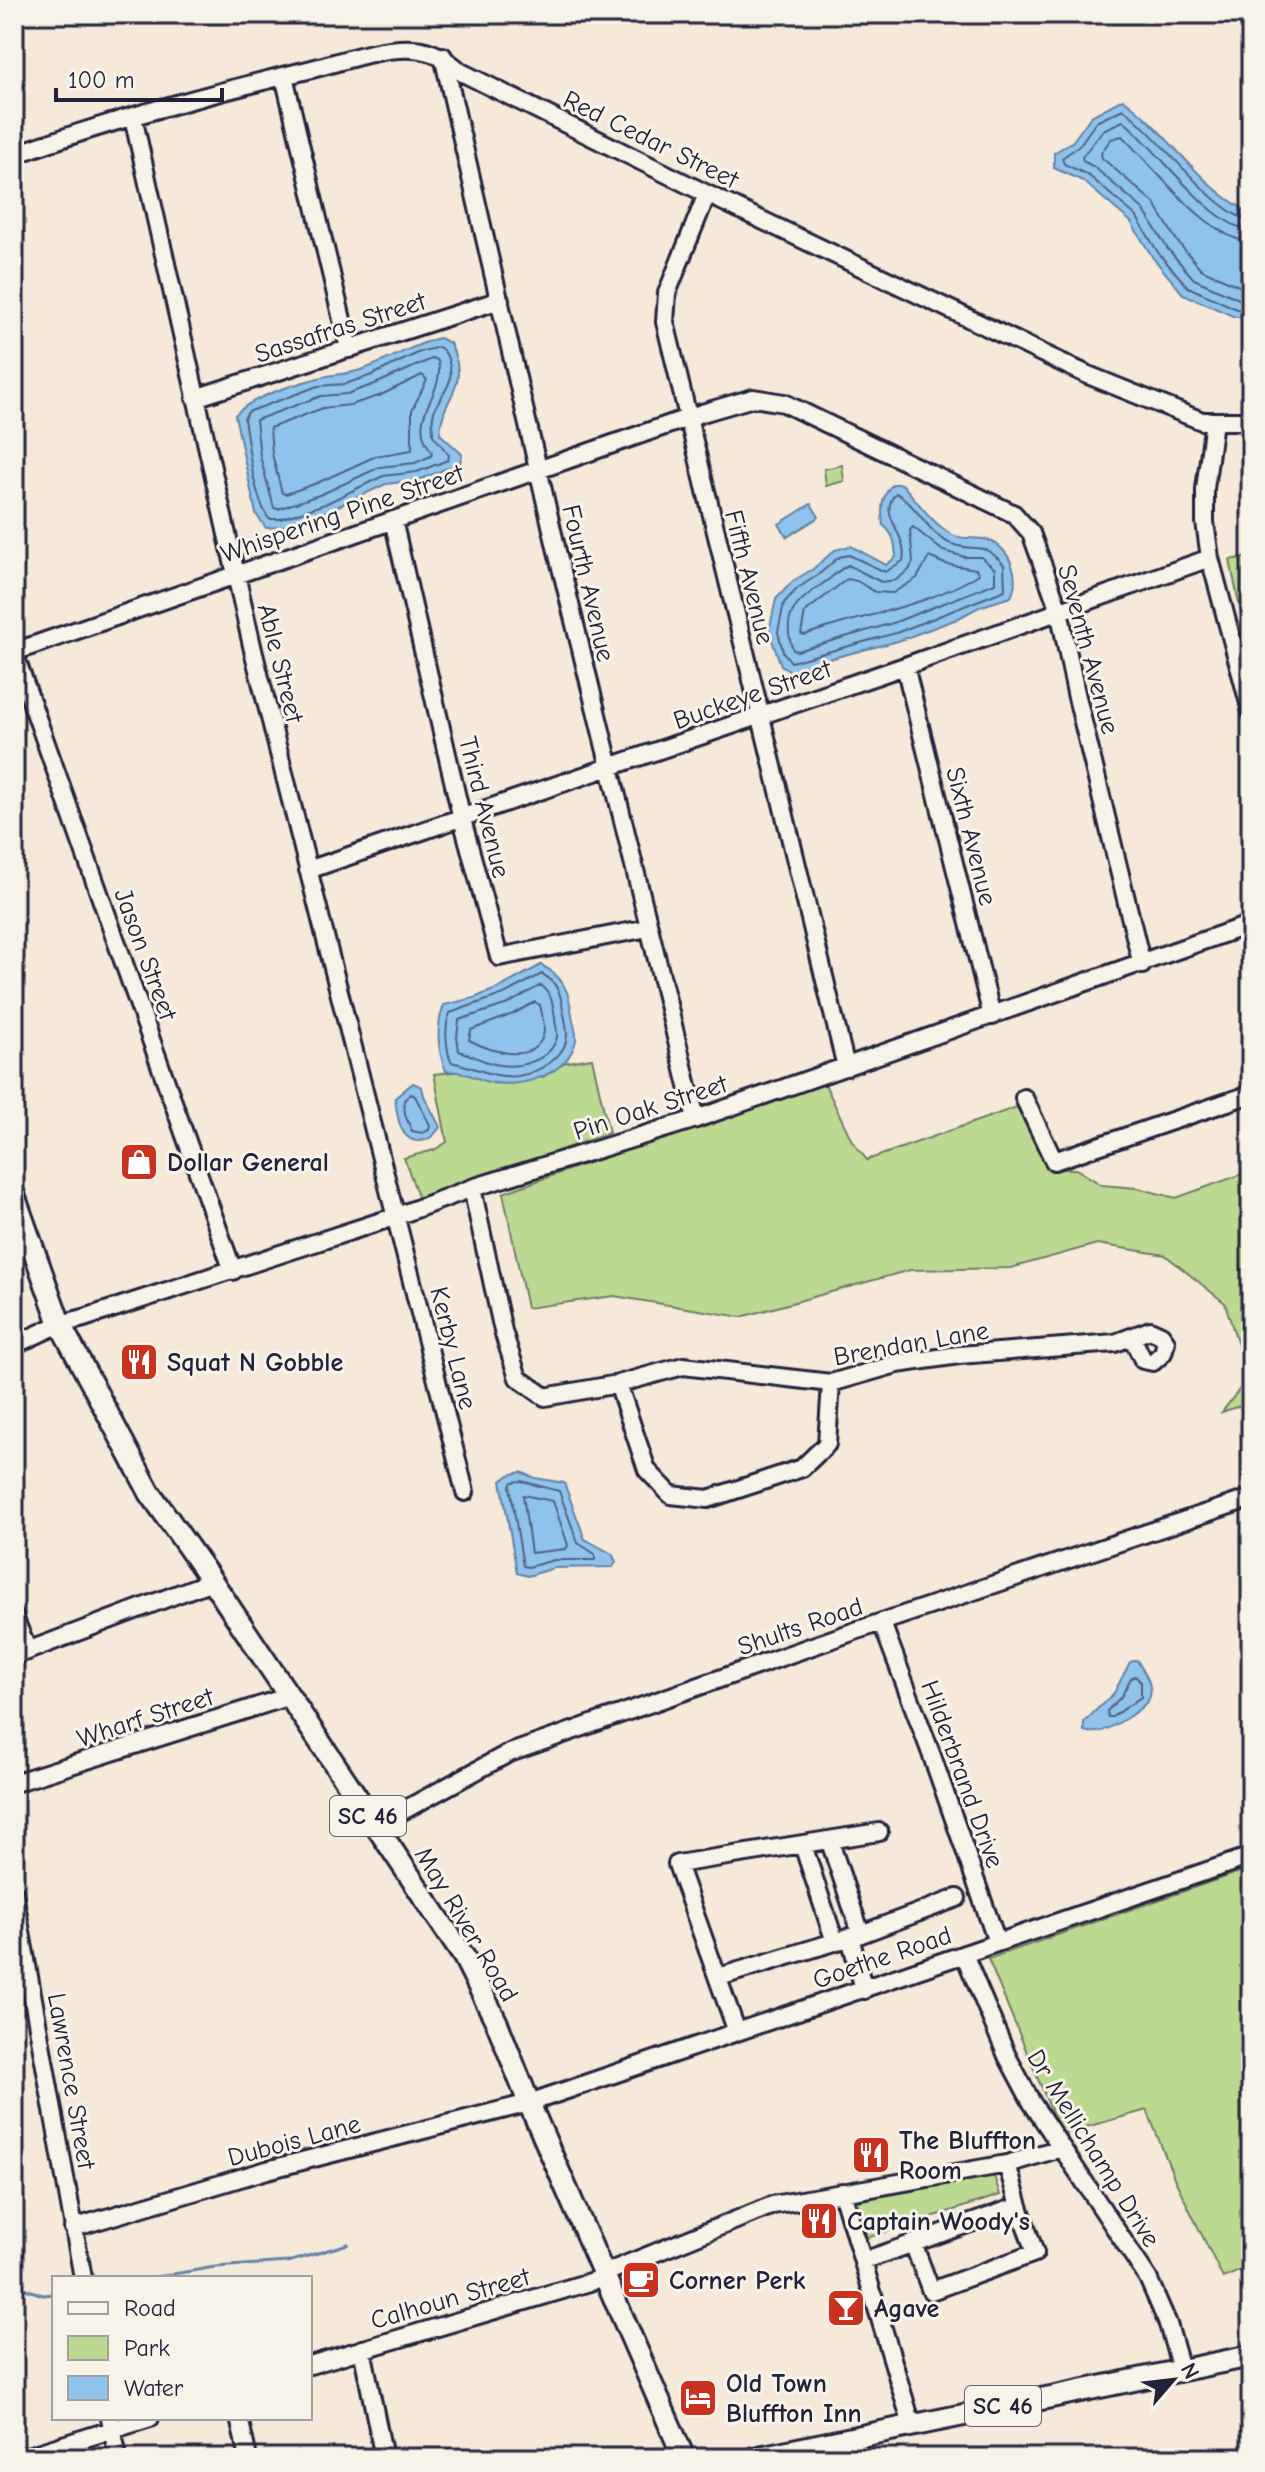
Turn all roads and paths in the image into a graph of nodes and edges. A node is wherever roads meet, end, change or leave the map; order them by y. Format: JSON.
{"nodes":[{"id":1,"x":443,"y":56,"type":"junction"},
{"id":2,"x":284,"y":76,"type":"junction"},
{"id":3,"x":133,"y":117,"type":"junction"},
{"id":4,"x":14,"y":155,"type":"edge"},
{"id":5,"x":707,"y":194,"type":"junction"},
{"id":6,"x":500,"y":300,"type":"junction"},
{"id":7,"x":349,"y":349,"type":"junction"},
{"id":8,"x":195,"y":398,"type":"junction"},
{"id":9,"x":686,"y":420,"type":"junction"},
{"id":10,"x":1214,"y":421,"type":"junction"},
{"id":11,"x":1251,"y":421,"type":"edge"},
{"id":12,"x":538,"y":471,"type":"junction"},
{"id":13,"x":393,"y":520,"type":"junction"},
{"id":14,"x":1210,"y":558,"type":"junction"},
{"id":15,"x":235,"y":575,"type":"junction"},
{"id":16,"x":1059,"y":610,"type":"junction"},
{"id":17,"x":14,"y":653,"type":"edge"},
{"id":18,"x":905,"y":666,"type":"junction"},
{"id":19,"x":1251,"y":711,"type":"edge"},
{"id":20,"x":759,"y":717,"type":"junction"},
{"id":21,"x":609,"y":768,"type":"junction"},
{"id":22,"x":462,"y":819,"type":"junction"},
{"id":23,"x":308,"y":870,"type":"junction"},
{"id":24,"x":1251,"y":924,"type":"edge"},
{"id":25,"x":648,"y":928,"type":"junction"},
{"id":26,"x":1142,"y":965,"type":"junction"},
{"id":27,"x":992,"y":1016,"type":"junction"},
{"id":28,"x":846,"y":1067,"type":"junction"},
{"id":29,"x":1251,"y":1094,"type":"edge"},
{"id":30,"x":1024,"y":1098,"type":"dead end"},
{"id":31,"x":696,"y":1119,"type":"junction"},
{"id":32,"x":472,"y":1188,"type":"junction"},
{"id":33,"x":14,"y":1195,"type":"edge"},
{"id":34,"x":397,"y":1216,"type":"junction"},
{"id":35,"x":233,"y":1271,"type":"junction"},
{"id":36,"x":60,"y":1324,"type":"junction"},
{"id":37,"x":1132,"y":1337,"type":"dead end"},
{"id":38,"x":14,"y":1345,"type":"edge"},
{"id":39,"x":831,"y":1383,"type":"junction"},
{"id":40,"x":618,"y":1384,"type":"junction"},
{"id":41,"x":465,"y":1492,"type":"dead end"},
{"id":42,"x":1251,"y":1498,"type":"edge"},
{"id":43,"x":212,"y":1581,"type":"junction"},
{"id":44,"x":14,"y":1617,"type":"edge"},
{"id":45,"x":882,"y":1623,"type":"junction"},
{"id":46,"x":21,"y":1654,"type":"edge"},
{"id":47,"x":290,"y":1696,"type":"junction"},
{"id":48,"x":14,"y":1783,"type":"edge"},
{"id":49,"x":375,"y":1826,"type":"junction"},
{"id":50,"x":879,"y":1832,"type":"dead end"},
{"id":51,"x":830,"y":1842,"type":"junction"},
{"id":52,"x":803,"y":1845,"type":"junction"},
{"id":53,"x":1251,"y":1856,"type":"edge"},
{"id":54,"x":14,"y":1893,"type":"edge"},
{"id":55,"x":957,"y":1898,"type":"dead end"},
{"id":56,"x":849,"y":1938,"type":"junction"},
{"id":57,"x":997,"y":1942,"type":"junction"},
{"id":58,"x":964,"y":1954,"type":"junction"},
{"id":59,"x":719,"y":1977,"type":"junction"},
{"id":60,"x":864,"y":1990,"type":"junction"},
{"id":61,"x":737,"y":2032,"type":"junction"},
{"id":62,"x":529,"y":2103,"type":"junction"},
{"id":63,"x":1061,"y":2148,"type":"junction"},
{"id":64,"x":1007,"y":2164,"type":"junction"},
{"id":65,"x":842,"y":2192,"type":"junction"},
{"id":66,"x":1019,"y":2206,"type":"junction"},
{"id":67,"x":73,"y":2228,"type":"junction"},
{"id":68,"x":913,"y":2243,"type":"junction"},
{"id":69,"x":863,"y":2261,"type":"junction"},
{"id":70,"x":83,"y":2276,"type":"edge"},
{"id":71,"x":604,"y":2276,"type":"junction"},
{"id":72,"x":362,"y":2349,"type":"junction"},
{"id":73,"x":1251,"y":2356,"type":"edge"},
{"id":74,"x":312,"y":2364,"type":"edge"},
{"id":75,"x":1181,"y":2369,"type":"junction"},
{"id":76,"x":137,"y":2420,"type":"edge"},
{"id":77,"x":239,"y":2420,"type":"edge"},
{"id":78,"x":111,"y":2424,"type":"edge"},
{"id":79,"x":912,"y":2425,"type":"junction"},
{"id":80,"x":21,"y":2458,"type":"edge"},
{"id":81,"x":118,"y":2458,"type":"edge"},
{"id":82,"x":248,"y":2458,"type":"edge"},
{"id":83,"x":384,"y":2458,"type":"edge"},
{"id":84,"x":684,"y":2458,"type":"edge"},
{"id":85,"x":754,"y":2458,"type":"edge"}],
"edges":[{"from":1,"to":2,"type":"street","name":"Red Cedar Street"},
{"from":1,"to":5,"type":"street","name":"Red Cedar Street"},
{"from":1,"to":6,"type":"street","name":"Fourth Avenue"},
{"from":2,"to":3,"type":"street","name":"Red Cedar Street"},
{"from":2,"to":7,"type":"street"},
{"from":3,"to":4,"type":"street","name":"Red Cedar Street"},
{"from":3,"to":8,"type":"street","name":"Able Street"},
{"from":5,"to":9,"type":"street","name":"Fifth Avenue"},
{"from":5,"to":10,"type":"street","name":"Red Cedar Street"},
{"from":6,"to":7,"type":"street","name":"Sassafras Street"},
{"from":6,"to":12,"type":"street","name":"Fourth Avenue"},
{"from":7,"to":8,"type":"street","name":"Sassafras Street"},
{"from":8,"to":15,"type":"street","name":"Able Street"},
{"from":9,"to":12,"type":"street","name":"Whispering Pine Street"},
{"from":9,"to":16,"type":"street","name":"Seventh Avenue"},
{"from":9,"to":20,"type":"street","name":"Fifth Avenue"},
{"from":10,"to":11,"type":"street","name":"Red Cedar Street"},
{"from":10,"to":14,"type":"street"},
{"from":12,"to":13,"type":"street","name":"Whispering Pine Street"},
{"from":12,"to":21,"type":"street","name":"Fourth Avenue"},
{"from":13,"to":15,"type":"street","name":"Whispering Pine Street"},
{"from":13,"to":22,"type":"street","name":"Third Avenue"},
{"from":14,"to":16,"type":"street","name":"Buckeye Street"},
{"from":14,"to":19,"type":"street"},
{"from":15,"to":17,"type":"street","name":"Whispering Pine Street"},
{"from":15,"to":23,"type":"street","name":"Able Street"},
{"from":16,"to":18,"type":"street","name":"Buckeye Street"},
{"from":16,"to":26,"type":"street","name":"Seventh Avenue"},
{"from":17,"to":35,"type":"street","name":"Jason Street"},
{"from":18,"to":20,"type":"street","name":"Buckeye Street"},
{"from":18,"to":27,"type":"street","name":"Sixth Avenue"},
{"from":20,"to":21,"type":"street","name":"Buckeye Street"},
{"from":20,"to":28,"type":"street","name":"Fifth Avenue"},
{"from":21,"to":22,"type":"street","name":"Buckeye Street"},
{"from":21,"to":25,"type":"street","name":"Fourth Avenue"},
{"from":22,"to":23,"type":"street","name":"Buckeye Street"},
{"from":22,"to":25,"type":"street","name":"Third Avenue"},
{"from":23,"to":34,"type":"street","name":"Able Street"},
{"from":24,"to":26,"type":"street","name":"Pin Oak Street"},
{"from":25,"to":31,"type":"street","name":"Fourth Avenue"},
{"from":26,"to":27,"type":"street","name":"Pin Oak Street"},
{"from":27,"to":28,"type":"street","name":"Pin Oak Street"},
{"from":28,"to":31,"type":"street","name":"Pin Oak Street"},
{"from":29,"to":30,"type":"street"},
{"from":31,"to":32,"type":"street","name":"Pin Oak Street"},
{"from":32,"to":34,"type":"street","name":"Pin Oak Street"},
{"from":32,"to":40,"type":"street","name":"Brendan Lane"},
{"from":33,"to":36,"type":"main road","name":"May River Road","number":"SC 46"},
{"from":34,"to":35,"type":"street","name":"Pin Oak Street"},
{"from":34,"to":41,"type":"street","name":"Kerby Lane"},
{"from":35,"to":36,"type":"street","name":"Pin Oak Street"},
{"from":36,"to":38,"type":"street","name":"Pin Oak Street"},
{"from":36,"to":43,"type":"main road","name":"May River Road","number":"SC 46"},
{"from":37,"to":39,"type":"street","name":"Brendan Lane"},
{"from":39,"to":40,"type":"street","name":"Brendan Lane"},
{"from":39,"to":40,"type":"street"},
{"from":42,"to":45,"type":"street","name":"Shults Road"},
{"from":43,"to":46,"type":"street"},
{"from":43,"to":47,"type":"main road","name":"May River Road","number":"SC 46"},
{"from":44,"to":46,"type":"street"},
{"from":45,"to":49,"type":"street","name":"Shults Road"},
{"from":45,"to":57,"type":"street","name":"Hilderbrand Drive"},
{"from":47,"to":48,"type":"street","name":"Wharf Street"},
{"from":47,"to":49,"type":"main road","name":"May River Road","number":"SC 46"},
{"from":49,"to":62,"type":"main road","name":"May River Road","number":"SC 46"},
{"from":50,"to":51,"type":"street"},
{"from":51,"to":52,"type":"street"},
{"from":51,"to":56,"type":"street"},
{"from":52,"to":56,"type":"street"},
{"from":52,"to":59,"type":"street"},
{"from":53,"to":57,"type":"street","name":"Goethe Road"},
{"from":54,"to":67,"type":"street","name":"Lawrence Street"},
{"from":55,"to":56,"type":"street"},
{"from":56,"to":59,"type":"street"},
{"from":56,"to":60,"type":"street"},
{"from":57,"to":58,"type":"street","name":"Goethe Road"},
{"from":58,"to":60,"type":"street","name":"Goethe Road"},
{"from":58,"to":63,"type":"street","name":"Dr Mellichamp Drive"},
{"from":59,"to":61,"type":"street"},
{"from":60,"to":61,"type":"street","name":"Goethe Road"},
{"from":61,"to":62,"type":"street","name":"Goethe Road"},
{"from":62,"to":67,"type":"street","name":"Dubois Lane"},
{"from":62,"to":71,"type":"main road","name":"May River Road","number":"SC 46"},
{"from":63,"to":64,"type":"street","name":"Calhoun Street"},
{"from":63,"to":75,"type":"street","name":"Dr Mellichamp Drive"},
{"from":64,"to":65,"type":"street","name":"Calhoun Street"},
{"from":64,"to":66,"type":"street"},
{"from":65,"to":69,"type":"street"},
{"from":65,"to":71,"type":"street","name":"Calhoun Street"},
{"from":66,"to":68,"type":"street"},
{"from":66,"to":68,"type":"street"},
{"from":67,"to":70,"type":"street","name":"Lawrence Street"},
{"from":68,"to":69,"type":"street"},
{"from":69,"to":79,"type":"street"},
{"from":71,"to":72,"type":"street","name":"Calhoun Street"},
{"from":71,"to":84,"type":"main road","name":"May River Road","number":"SC 46"},
{"from":72,"to":74,"type":"street","name":"Calhoun Street"},
{"from":72,"to":83,"type":"street"},
{"from":73,"to":75,"type":"main road","number":"SC 46"},
{"from":75,"to":79,"type":"main road","number":"SC 46"},
{"from":76,"to":78,"type":"street"},
{"from":77,"to":82,"type":"street"},
{"from":78,"to":80,"type":"street"},
{"from":78,"to":81,"type":"street"},
{"from":79,"to":85,"type":"main road","number":"SC 46"}]}
